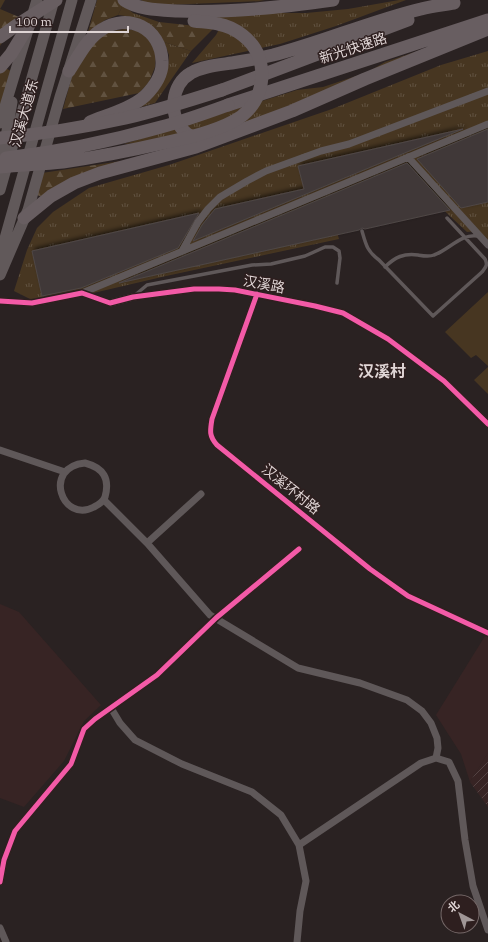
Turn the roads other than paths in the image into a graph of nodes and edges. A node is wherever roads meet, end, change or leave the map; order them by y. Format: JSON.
{"nodes":[{"id":1,"x":37,"y":0,"type":"edge"},
{"id":2,"x":55,"y":0,"type":"edge"},
{"id":3,"x":72,"y":0,"type":"edge"},
{"id":4,"x":91,"y":0,"type":"edge"},
{"id":5,"x":333,"y":0,"type":"edge"},
{"id":6,"x":125,"y":1,"type":"edge"},
{"id":7,"x":458,"y":2,"type":"edge"},
{"id":8,"x":488,"y":20,"type":"edge"},
{"id":9,"x":30,"y":23,"type":"junction"},
{"id":10,"x":488,"y":29,"type":"edge"},
{"id":11,"x":0,"y":38,"type":"edge"},
{"id":12,"x":21,"y":54,"type":"junction"},
{"id":13,"x":0,"y":67,"type":"edge"},
{"id":14,"x":69,"y":71,"type":"junction"},
{"id":15,"x":488,"y":91,"type":"edge"},
{"id":16,"x":0,"y":123,"type":"edge"},
{"id":17,"x":488,"y":124,"type":"edge"},
{"id":18,"x":77,"y":127,"type":"junction"},
{"id":19,"x":240,"y":130,"type":"junction"},
{"id":20,"x":0,"y":138,"type":"edge"},
{"id":21,"x":408,"y":157,"type":"junction"},
{"id":22,"x":0,"y":159,"type":"edge"},
{"id":23,"x":0,"y":167,"type":"edge"},
{"id":24,"x":0,"y":173,"type":"edge"},
{"id":25,"x":0,"y":190,"type":"edge"},
{"id":26,"x":24,"y":218,"type":"junction"},
{"id":27,"x":447,"y":218,"type":"dead end"},
{"id":28,"x":362,"y":231,"type":"dead end"},
{"id":29,"x":480,"y":236,"type":"junction"},
{"id":30,"x":465,"y":238,"type":"junction"},
{"id":31,"x":488,"y":245,"type":"edge"},
{"id":32,"x":182,"y":251,"type":"junction"},
{"id":33,"x":0,"y":256,"type":"edge"},
{"id":34,"x":385,"y":267,"type":"junction"},
{"id":35,"x":0,"y":275,"type":"edge"},
{"id":36,"x":337,"y":283,"type":"dead end"},
{"id":37,"x":82,"y":293,"type":"junction"},
{"id":38,"x":257,"y":294,"type":"junction"},
{"id":39,"x":133,"y":297,"type":"junction"},
{"id":40,"x":0,"y":301,"type":"edge"},
{"id":41,"x":488,"y":424,"type":"edge"},
{"id":42,"x":0,"y":450,"type":"edge"},
{"id":43,"x":65,"y":472,"type":"junction"},
{"id":44,"x":202,"y":494,"type":"dead end"},
{"id":45,"x":104,"y":500,"type":"junction"},
{"id":46,"x":147,"y":543,"type":"junction"},
{"id":47,"x":299,"y":549,"type":"dead end"},
{"id":48,"x":216,"y":618,"type":"junction"},
{"id":49,"x":488,"y":633,"type":"edge"},
{"id":50,"x":111,"y":708,"type":"junction"},
{"id":51,"x":436,"y":758,"type":"junction"},
{"id":52,"x":299,"y":845,"type":"junction"},
{"id":53,"x":0,"y":882,"type":"edge"},
{"id":54,"x":0,"y":928,"type":"edge"},
{"id":55,"x":488,"y":930,"type":"edge"},
{"id":56,"x":6,"y":942,"type":"edge"},
{"id":57,"x":297,"y":942,"type":"edge"}],
"edges":[{"from":1,"to":9,"type":"main road"},
{"from":2,"to":11,"type":"highway","bridge":true},
{"from":2,"to":25,"type":"main road","name":"汉溪大道东"},
{"from":3,"to":33,"type":"main road","name":"汉溪大道东"},
{"from":4,"to":14,"type":"main road"},
{"from":5,"to":6,"type":"highway"},
{"from":6,"to":23,"type":"highway","bridge":true},
{"from":7,"to":18,"type":"highway","name":"新光快速路","bridge":true},
{"from":7,"to":19,"type":"highway"},
{"from":8,"to":22,"type":"highway","name":"新光快速路","bridge":true},
{"from":9,"to":12,"type":"main road"},
{"from":9,"to":13,"type":"highway"},
{"from":10,"to":19,"type":"highway"},
{"from":12,"to":16,"type":"main road"},
{"from":12,"to":24,"type":"main road"},
{"from":14,"to":18,"type":"highway","bridge":true},
{"from":14,"to":26,"type":"main road"},
{"from":15,"to":32,"type":"street"},
{"from":17,"to":21,"type":"street"},
{"from":18,"to":20,"type":"highway","bridge":true},
{"from":19,"to":26,"type":"highway"},
{"from":21,"to":29,"type":"street"},
{"from":21,"to":32,"type":"street"},
{"from":26,"to":35,"type":"main road"},
{"from":27,"to":30,"type":"lane"},
{"from":28,"to":34,"type":"lane"},
{"from":29,"to":30,"type":"lane"},
{"from":29,"to":31,"type":"street"},
{"from":30,"to":34,"type":"lane"},
{"from":30,"to":34,"type":"lane"},
{"from":32,"to":37,"type":"street"},
{"from":36,"to":39,"type":"lane"},
{"from":37,"to":39,"type":"street","name":"汉溪路"},
{"from":37,"to":40,"type":"street"},
{"from":38,"to":39,"type":"street","name":"汉溪路"},
{"from":38,"to":41,"type":"street","name":"汉溪路"},
{"from":38,"to":49,"type":"street","name":"汉溪环村路"},
{"from":42,"to":43,"type":"street"},
{"from":43,"to":45,"type":"street"},
{"from":43,"to":45,"type":"street"},
{"from":44,"to":46,"type":"street"},
{"from":45,"to":46,"type":"street"},
{"from":46,"to":48,"type":"street"},
{"from":47,"to":48,"type":"street"},
{"from":48,"to":50,"type":"street"},
{"from":48,"to":51,"type":"street"},
{"from":50,"to":52,"type":"street"},
{"from":50,"to":53,"type":"street"},
{"from":51,"to":52,"type":"street"},
{"from":51,"to":55,"type":"street"},
{"from":52,"to":57,"type":"street"},
{"from":54,"to":56,"type":"street"}]}
